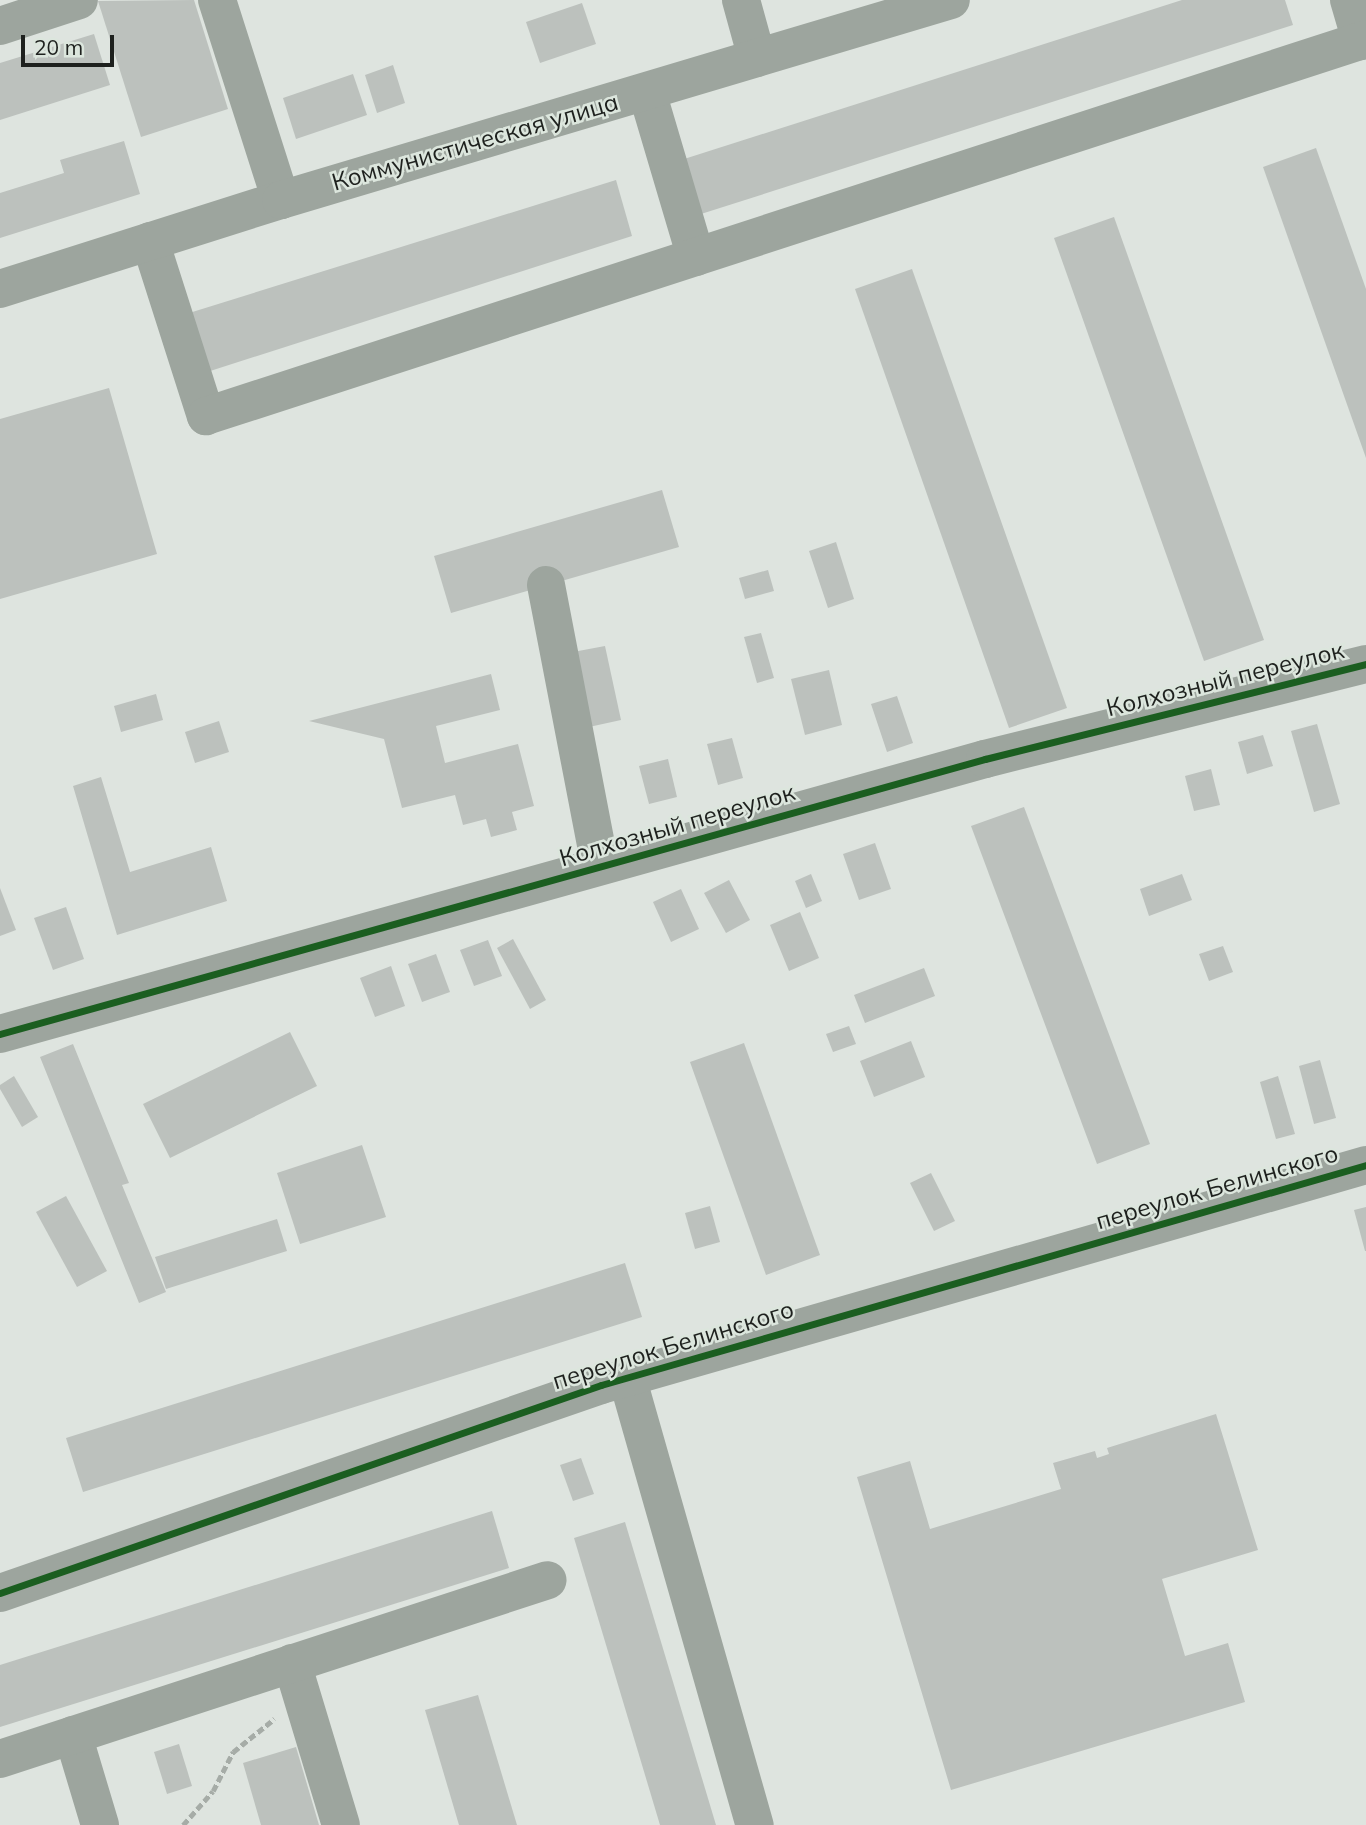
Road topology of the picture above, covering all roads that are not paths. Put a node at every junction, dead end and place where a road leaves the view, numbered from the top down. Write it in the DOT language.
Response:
graph roads {
  1 [pos="79,0"];
  2 [pos="217,0"];
  3 [pos="741,0"];
  4 [pos="951,0"];
  5 [pos="1349,0"];
  6 [pos="0,26"];
  7 [pos="1364,40"];
  8 [pos="757,58"];
  9 [pos="647,92"];
  10 [pos="281,200"];
  11 [pos="150,241"];
  12 [pos="696,257"];
  13 [pos="0,289"];
  14 [pos="545,585"];
  15 [pos="1366,664"];
  16 [pos="600,866"];
  17 [pos="0,1034"];
  18 [pos="1366,1165"];
  19 [pos="627,1377"];
  20 [pos="548,1580"];
  21 [pos="0,1593"];
  22 [pos="297,1679"];
  23 [pos="73,1735"];
  24 [pos="0,1759"];
  25 [pos="100,1825"];
  26 [pos="341,1825"];
  27 [pos="755,1825"];
  1 -- 6 [label="street"];
  2 -- 10 [label="street"];
  3 -- 8 [label="street"];
  4 -- 8 [label="street, Коммунистическая улица"];
  5 -- 7 [label="street"];
  7 -- 12 [label="street"];
  8 -- 9 [label="street, Коммунистическая улица"];
  9 -- 10 [label="street, Коммунистическая улица"];
  9 -- 12 [label="street"];
  10 -- 11 [label="street, Коммунистическая улица"];
  11 -- 12 [label="street"];
  11 -- 13 [label="street, Коммунистическая улица"];
  14 -- 16 [label="street"];
  15 -- 16 [label="street, Колхозный переулок"];
  16 -- 17 [label="street, Колхозный переулок"];
  18 -- 19 [label="street, переулок Белинского"];
  19 -- 21 [label="street, переулок Белинского"];
  19 -- 27 [label="street"];
  20 -- 22 [label="street"];
  22 -- 23 [label="street"];
  22 -- 26 [label="street"];
  23 -- 24 [label="street"];
  23 -- 25 [label="street"];
}
